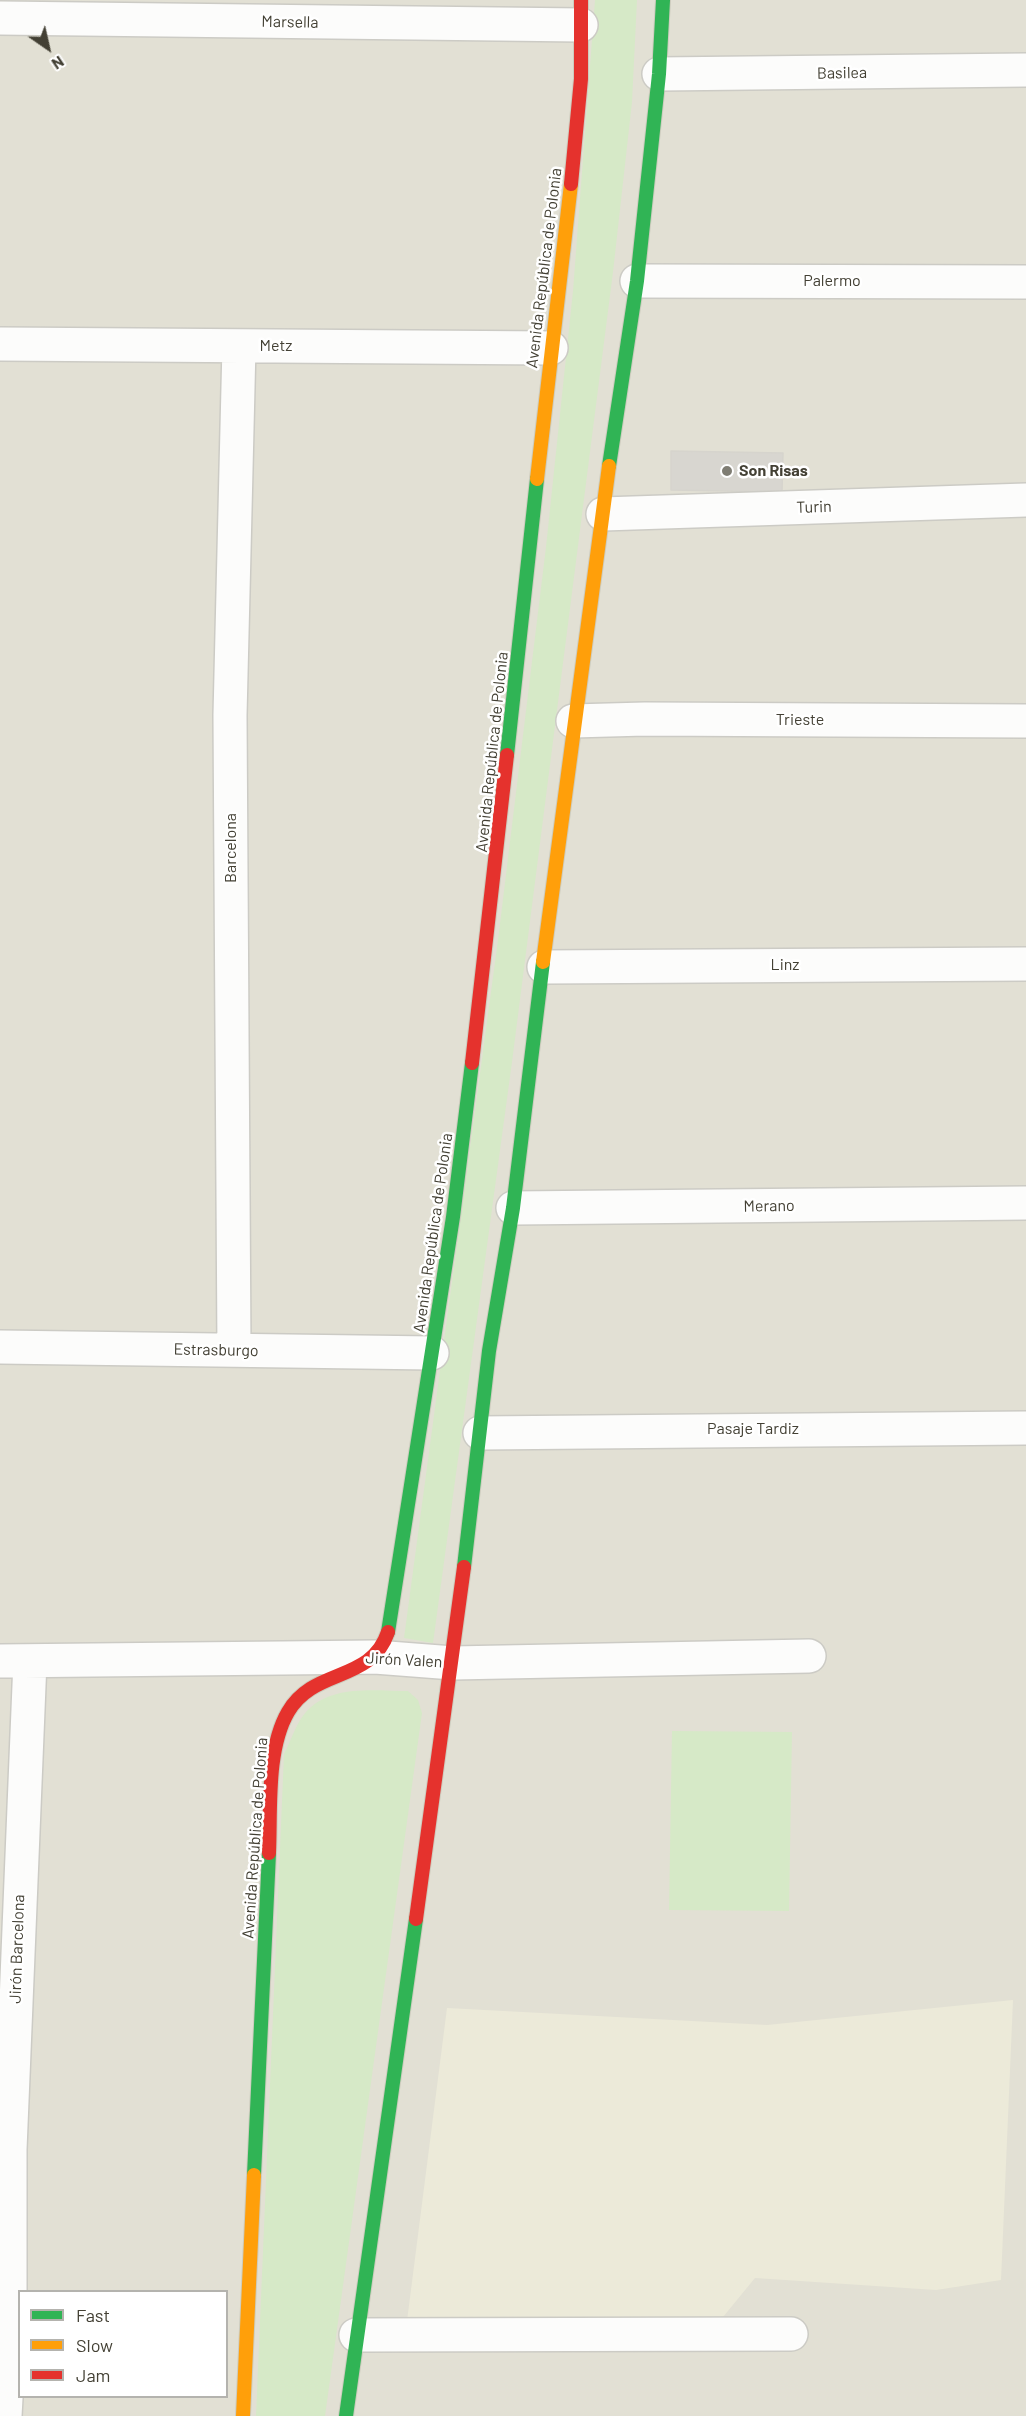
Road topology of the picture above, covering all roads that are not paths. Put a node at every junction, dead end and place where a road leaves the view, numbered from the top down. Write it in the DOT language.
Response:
graph roads {
  1 [pos="663,0"];
  2 [pos="581,12"];
  3 [pos="0,18"];
  4 [pos="1026,70"];
  5 [pos="658,74"];
  6 [pos="637,281"];
  7 [pos="1026,282"];
  8 [pos="0,344"];
  9 [pos="239,346"];
  10 [pos="551,348"];
  11 [pos="1026,500"];
  12 [pos="603,514"];
  13 [pos="573,721"];
  14 [pos="1026,721"];
  15 [pos="1026,964"];
  16 [pos="544,967"];
  17 [pos="1026,1203"];
  18 [pos="513,1208"];
  19 [pos="0,1347"];
  20 [pos="234,1350"];
  21 [pos="432,1353"];
  22 [pos="1026,1428"];
  23 [pos="480,1433"];
  24 [pos="809,1656"];
  25 [pos="375,1657"];
  26 [pos="15,1661"];
  27 [pos="453,1663"];
  28 [pos="5,2149"];
  29 [pos="15,2325"];
  30 [pos="237,2331"];
  31 [pos="791,2334"];
  32 [pos="356,2335"];
  33 [pos="4,2406"];
  34 [pos="243,2416"];
  35 [pos="346,2416"];
  1 -- 5 [label="main road"];
  2 -- 3 [label="street, Marsella"];
  2 -- 10 [label="main road, Avenida República de Polonia"];
  4 -- 5 [label="street, Basilea"];
  5 -- 6 [label="main road"];
  6 -- 7 [label="street, Palermo"];
  6 -- 12 [label="main road"];
  8 -- 9 [label="street, Metz"];
  9 -- 10 [label="street, Metz"];
  9 -- 20 [label="street, Barcelona"];
  10 -- 21 [label="main road, Avenida República de Polonia"];
  11 -- 12 [label="street, Turin"];
  12 -- 13 [label="main road"];
  13 -- 14 [label="street, Trieste"];
  13 -- 16 [label="main road"];
  15 -- 16 [label="street, Linz"];
  16 -- 18 [label="main road"];
  17 -- 18 [label="street, Merano"];
  18 -- 23 [label="main road"];
  19 -- 20 [label="street, Estrasburgo"];
  20 -- 21 [label="street, Estrasburgo"];
  21 -- 25 [label="main road, Avenida República de Polonia"];
  22 -- 23 [label="street, Pasaje Tardiz"];
  23 -- 27 [label="main road"];
  24 -- 27 [label="street, Jirón Valen"];
  25 -- 26 [label="street, Jirón Valen"];
  25 -- 27 [label="street, Jirón Valen"];
  25 -- 30 [label="main road, Avenida República de Polonia"];
  26 -- 28 [label="street, Jirón Barcelona"];
  27 -- 32 [label="main road"];
  28 -- 29 [label="street, Jirón Barcelona"];
  29 -- 33 [label="street, Jirón Barcelona"];
  30 -- 34 [label="main road, Avenida República de Polonia"];
  31 -- 32 [label="street"];
  32 -- 35 [label="main road"];
}
